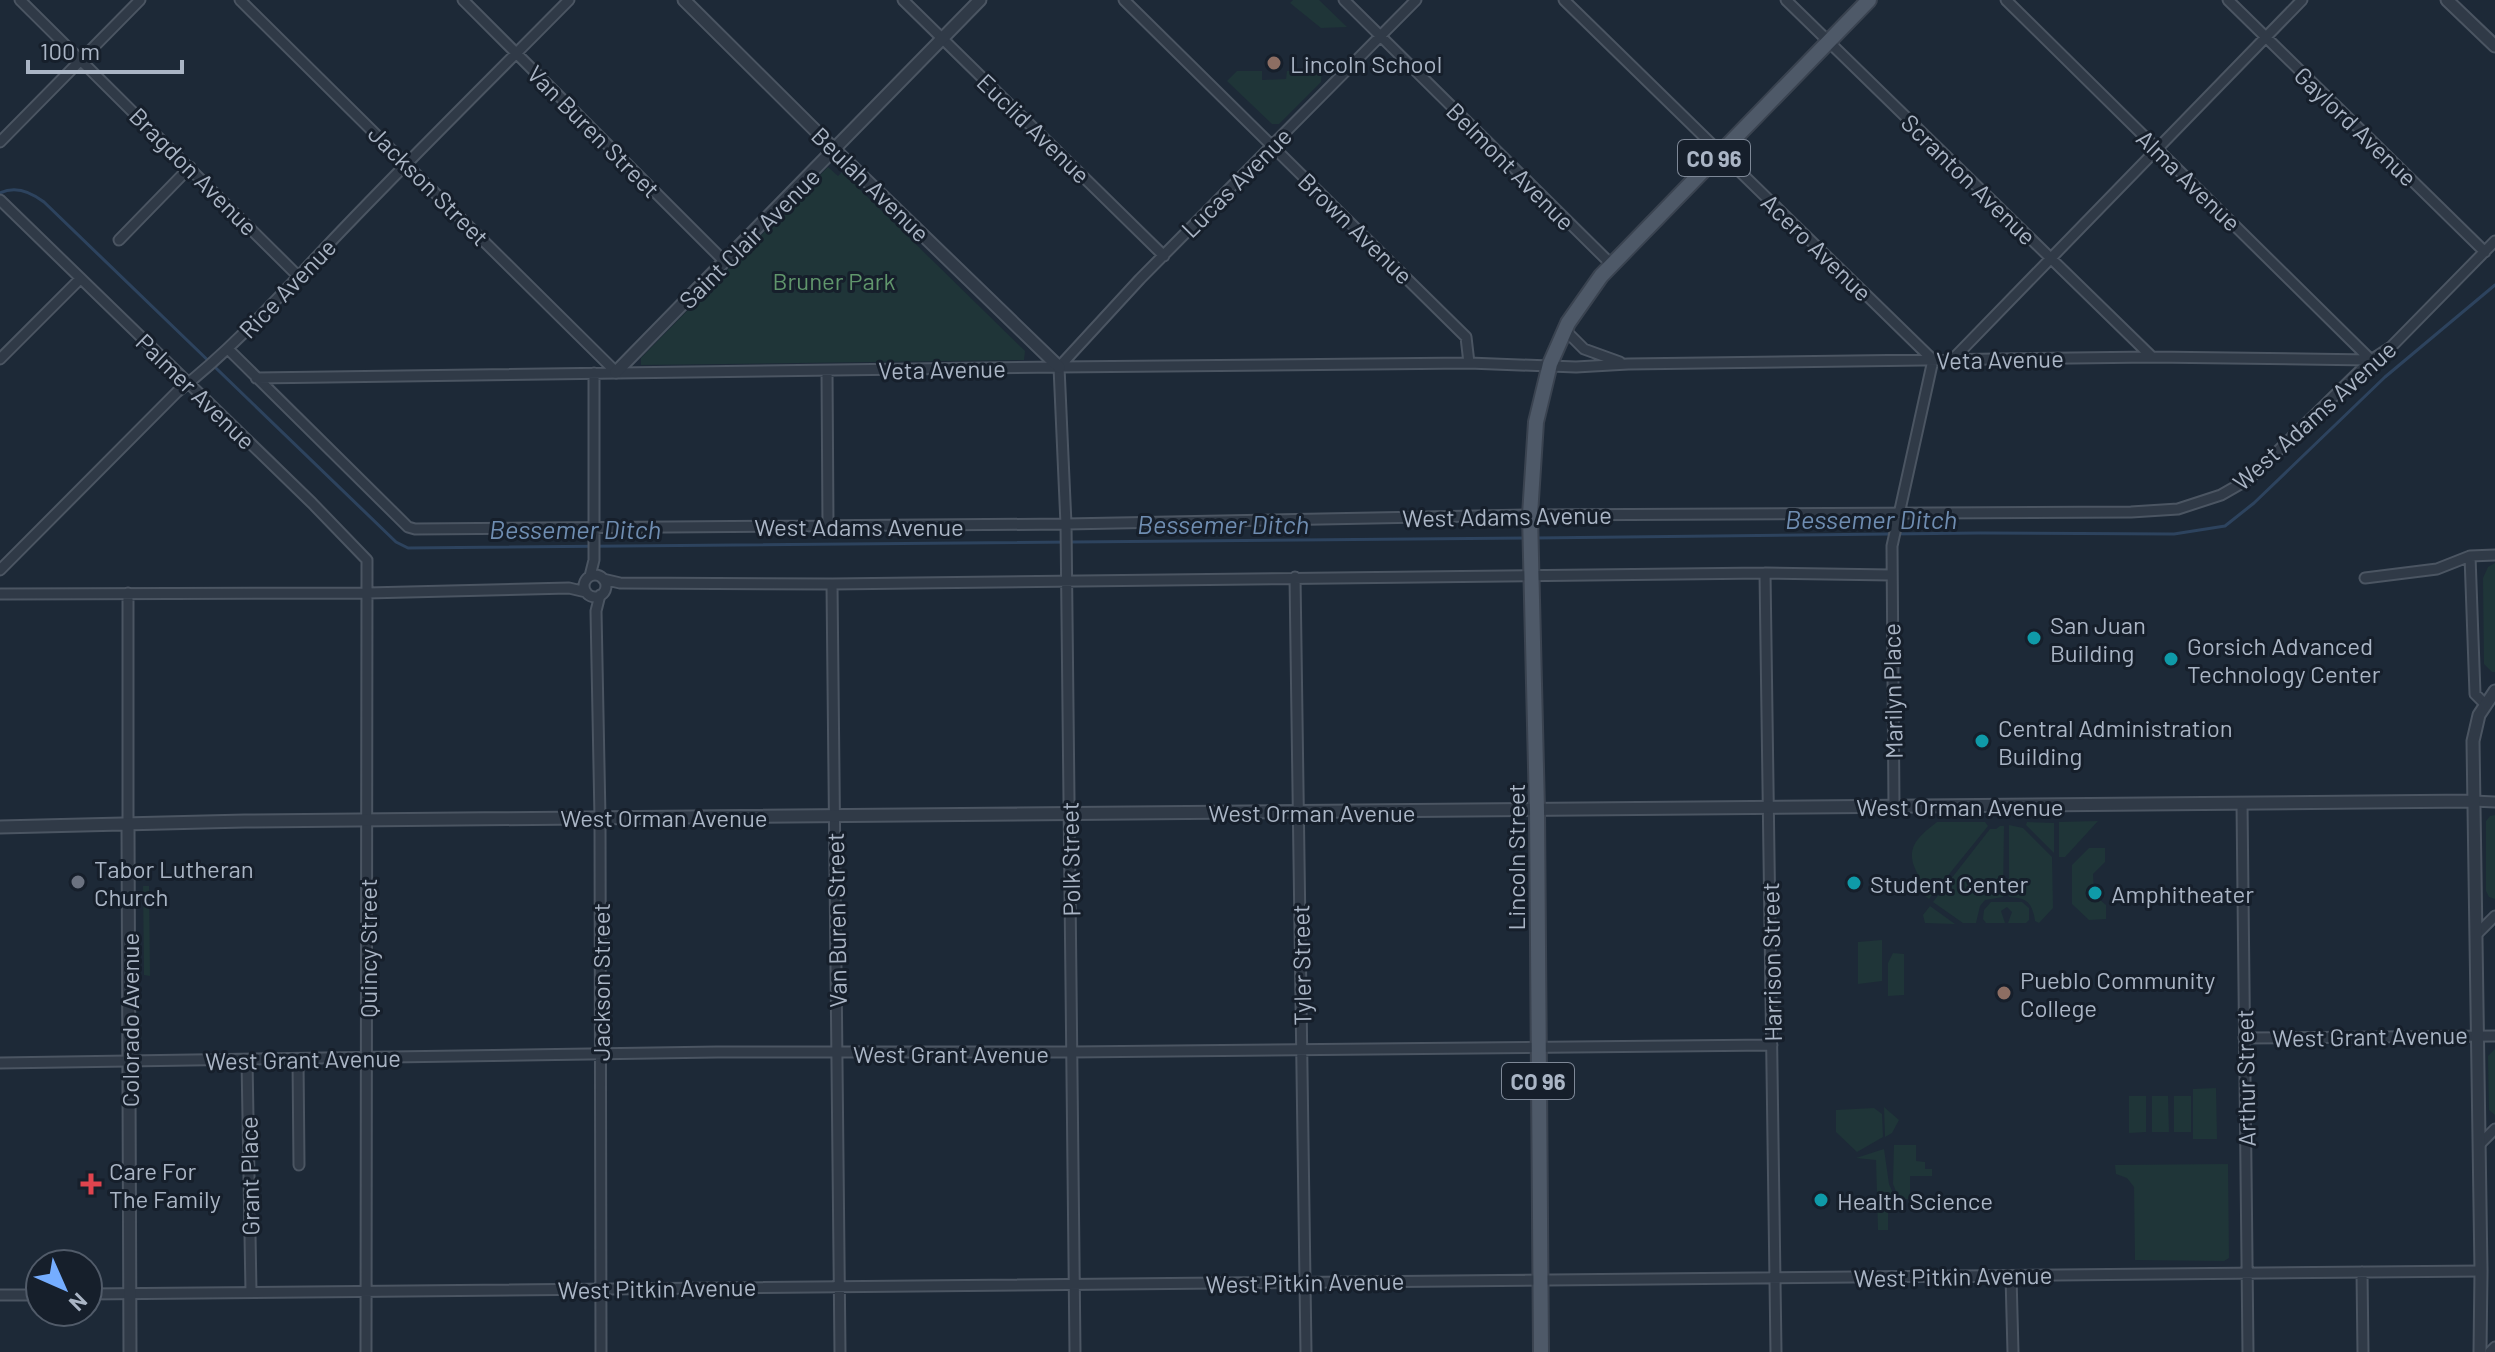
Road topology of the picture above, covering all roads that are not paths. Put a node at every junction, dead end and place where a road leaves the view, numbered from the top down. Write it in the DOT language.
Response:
graph roads {
  1 [pos="20,0"];
  2 [pos="140,0"];
  3 [pos="240,0"];
  4 [pos="463,0"];
  5 [pos="569,0"];
  6 [pos="684,0"];
  7 [pos="903,0"];
  8 [pos="980,0"];
  9 [pos="1124,0"];
  10 [pos="1344,0"];
  11 [pos="1416,0"];
  12 [pos="1564,0"];
  13 [pos="1786,0"];
  14 [pos="1869,0"];
  15 [pos="2006,0"];
  16 [pos="2228,0"];
  17 [pos="2302,0"];
  18 [pos="2447,0"];
  19 [pos="1380,37"];
  20 [pos="2265,38"];
  21 [pos="943,39"];
  22 [pos="1829,41"];
  23 [pos="2495,46"];
  24 [pos="516,53"];
  25 [pos="82,59"];
  26 [pos="0,142"];
  27 [pos="1272,146"];
  28 [pos="2157,149"];
  29 [pos="835,150"];
  30 [pos="1720,152"];
  31 [pos="407,163"];
  32 [pos="190,167"];
  33 [pos="0,200"];
  34 [pos="119,240"];
  35 [pos="2495,241"];
  36 [pos="2485,252"];
  37 [pos="1164,256"];
  38 [pos="2051,258"];
  39 [pos="725,262"];
  40 [pos="1611,264"];
  41 [pos="298,276"];
  42 [pos="80,279"];
  43 [pos="1565,330"];
  44 [pos="228,349"];
  45 [pos="2152,357"];
  46 [pos="0,359"];
  47 [pos="1933,360"];
  48 [pos="1952,360"];
  49 [pos="2371,360"];
  50 [pos="1469,363"];
  51 [pos="1550,364"];
  52 [pos="1628,364"];
  53 [pos="1059,367"];
  54 [pos="827,371"];
  55 [pos="616,372"];
  56 [pos="594,373"];
  57 [pos="256,378"];
  58 [pos="188,384"];
  59 [pos="1900,512"];
  60 [pos="1530,522"];
  61 [pos="1066,524"];
  62 [pos="828,525"];
  63 [pos="594,534"];
  64 [pos="2495,555"];
  65 [pos="2470,556"];
  66 [pos="0,570"];
  67 [pos="1532,570"];
  68 [pos="1765,573"];
  69 [pos="1891,575"];
  70 [pos="1295,577"];
  71 [pos="2365,578"];
  72 [pos="1067,581"];
  73 [pos="832,584"];
  74 [pos="595,586"];
  75 [pos="128,593"];
  76 [pos="367,593"];
  77 [pos="0,594"];
  78 [pos="2495,691"];
  79 [pos="2485,704"];
  80 [pos="2473,801"];
  81 [pos="2495,802"];
  82 [pos="2242,803"];
  83 [pos="1894,806"];
  84 [pos="1769,808"];
  85 [pos="1537,810"];
  86 [pos="1299,811"];
  87 [pos="1069,814"];
  88 [pos="835,816"];
  89 [pos="600,818"];
  90 [pos="367,820"];
  91 [pos="128,826"];
  92 [pos="0,827"];
  93 [pos="2495,916"];
  94 [pos="2477,934"];
  95 [pos="2478,1035"];
  96 [pos="2495,1036"];
  97 [pos="2244,1038"];
  98 [pos="1772,1045"];
  99 [pos="1302,1048"];
  100 [pos="1538,1048"];
  101 [pos="1072,1052"];
  102 [pos="837,1053"];
  103 [pos="600,1054"];
  104 [pos="367,1058"];
  105 [pos="247,1060"];
  106 [pos="298,1060"];
  107 [pos="129,1062"];
  108 [pos="0,1063"];
  109 [pos="2495,1129"];
  110 [pos="2479,1145"];
  111 [pos="299,1165"];
  112 [pos="2481,1271"];
  113 [pos="2362,1272"];
  114 [pos="2248,1273"];
  115 [pos="2011,1276"];
  116 [pos="1775,1278"];
  117 [pos="1540,1280"];
  118 [pos="1305,1282"];
  119 [pos="1074,1285"];
  120 [pos="839,1287"];
  121 [pos="601,1289"];
  122 [pos="366,1291"];
  123 [pos="251,1292"];
  124 [pos="129,1293"];
  125 [pos="104,1294"];
  126 [pos="0,1295"];
  127 [pos="24,1295"];
  128 [pos="2495,1347"];
  129 [pos="130,1352"];
  130 [pos="366,1352"];
  131 [pos="601,1352"];
  132 [pos="840,1352"];
  133 [pos="1075,1352"];
  134 [pos="1306,1352"];
  135 [pos="1541,1352"];
  136 [pos="1776,1352"];
  137 [pos="2013,1352"];
  138 [pos="2248,1352"];
  139 [pos="2363,1352"];
  140 [pos="2480,1352"];
  141 [pos="2490,1352"];
  1 -- 25 [label="street, Bragdon Avenue"];
  2 -- 25 [label="street"];
  3 -- 31 [label="street, Jackson Street"];
  4 -- 24 [label="street, Van Buren Street"];
  5 -- 24 [label="street, Rice Avenue"];
  6 -- 29 [label="street, Beulah Avenue"];
  7 -- 21 [label="street, Euclid Avenue"];
  8 -- 21 [label="street, Saint Clair Avenue"];
  9 -- 27 [label="street, Brown Avenue"];
  10 -- 19 [label="street, Belmont Avenue"];
  11 -- 19 [label="street, Lucas Avenue"];
  12 -- 30 [label="street, Acero Avenue"];
  13 -- 22 [label="street, Scranton Avenue"];
  14 -- 22 [label="main road, CO 96"];
  15 -- 28 [label="street, Alma Avenue"];
  16 -- 20 [label="street, Gaylord Avenue"];
  17 -- 20 [label="street"];
  18 -- 23 [label="street"];
  19 -- 27 [label="street, Lucas Avenue"];
  19 -- 40 [label="street, Belmont Avenue"];
  20 -- 28 [label="street"];
  20 -- 36 [label="street, Gaylord Avenue"];
  21 -- 29 [label="street, Saint Clair Avenue"];
  21 -- 37 [label="street, Euclid Avenue"];
  22 -- 30 [label="main road, CO 96"];
  22 -- 38 [label="street, Scranton Avenue"];
  24 -- 31 [label="street, Rice Avenue"];
  24 -- 39 [label="street, Van Buren Street"];
  25 -- 26 [label="street"];
  25 -- 32 [label="street, Bragdon Avenue"];
  27 -- 37 [label="street, Lucas Avenue"];
  27 -- 50 [label="street, Brown Avenue"];
  28 -- 38 [label="street"];
  28 -- 49 [label="street, Alma Avenue"];
  29 -- 39 [label="street, Saint Clair Avenue"];
  29 -- 53 [label="street, Beulah Avenue"];
  30 -- 40 [label="main road, CO 96"];
  30 -- 47 [label="street, Acero Avenue"];
  31 -- 41 [label="street, Rice Avenue"];
  31 -- 55 [label="street, Jackson Street"];
  32 -- 34 [label="street"];
  32 -- 41 [label="street, Bragdon Avenue"];
  33 -- 42 [label="street, Palmer Avenue"];
  35 -- 36 [label="street, West Adams Avenue"];
  36 -- 49 [label="street, West Adams Avenue"];
  37 -- 53 [label="street, Lucas Avenue"];
  38 -- 45 [label="street, Scranton Avenue"];
  38 -- 48 [label="street"];
  39 -- 55 [label="street, Saint Clair Avenue"];
  40 -- 43 [label="main road, CO 96"];
  41 -- 44 [label="street, Rice Avenue"];
  42 -- 46 [label="street"];
  42 -- 58 [label="street, Palmer Avenue"];
  43 -- 51 [label="main road, CO 96"];
  43 -- 52 [label="street, Veta Avenue"];
  44 -- 57 [label="street"];
  44 -- 58 [label="street, Rice Avenue"];
  45 -- 48 [label="street, Veta Avenue"];
  45 -- 49 [label="street, Veta Avenue"];
  47 -- 48 [label="street, Veta Avenue"];
  47 -- 52 [label="street, Veta Avenue"];
  47 -- 59 [label="street"];
  49 -- 59 [label="street, West Adams Avenue"];
  50 -- 51 [label="street, Veta Avenue"];
  50 -- 53 [label="street, Veta Avenue"];
  51 -- 52 [label="street, Veta Avenue"];
  51 -- 60 [label="main road, Lincoln Street / CO 96"];
  53 -- 54 [label="street, Veta Avenue"];
  53 -- 61 [label="street, Polk Street"];
  54 -- 55 [label="street, Veta Avenue"];
  54 -- 62 [label="street"];
  55 -- 56 [label="street, Veta Avenue"];
  56 -- 57 [label="street, Veta Avenue"];
  56 -- 63 [label="street, Jackson Street"];
  57 -- 63 [label="street, West Adams Avenue"];
  58 -- 66 [label="street, Rice Avenue"];
  58 -- 76 [label="street, Palmer Avenue"];
  59 -- 60 [label="street, West Adams Avenue"];
  59 -- 69 [label="street, Marilyn Place"];
  60 -- 61 [label="street, West Adams Avenue"];
  60 -- 67 [label="main road, Lincoln Street / CO 96"];
  61 -- 62 [label="street, West Adams Avenue"];
  61 -- 72 [label="street, Polk Street"];
  62 -- 63 [label="street, West Adams Avenue"];
  63 -- 74 [label="street, Jackson Street"];
  64 -- 65 [label="street"];
  65 -- 71 [label="street"];
  65 -- 79 [label="street"];
  67 -- 68 [label="street"];
  67 -- 70 [label="street"];
  67 -- 85 [label="main road, Lincoln Street / CO 96"];
  68 -- 69 [label="street"];
  68 -- 84 [label="street, Harrison Street"];
  69 -- 83 [label="street, Marilyn Place"];
  70 -- 72 [label="street"];
  70 -- 86 [label="street, Tyler Street"];
  72 -- 73 [label="street"];
  72 -- 87 [label="street, Polk Street"];
  73 -- 74 [label="street"];
  73 -- 88 [label="street, Van Buren Street"];
  74 -- 76 [label="street"];
  74 -- 89 [label="street, Jackson Street"];
  75 -- 76 [label="street"];
  75 -- 77 [label="street"];
  75 -- 91 [label="street, Colorado Avenue"];
  76 -- 90 [label="street, Quincy Street"];
  78 -- 79 [label="street"];
  79 -- 80 [label="street"];
  80 -- 81 [label="street, West Orman Avenue"];
  80 -- 82 [label="street, West Orman Avenue"];
  80 -- 94 [label="street"];
  82 -- 83 [label="street, West Orman Avenue"];
  82 -- 97 [label="street, Arthur Street"];
  83 -- 84 [label="street, West Orman Avenue"];
  84 -- 85 [label="street, West Orman Avenue"];
  84 -- 98 [label="street, Harrison Street"];
  85 -- 86 [label="street, West Orman Avenue"];
  85 -- 100 [label="main road, Lincoln Street / CO 96"];
  86 -- 87 [label="street, West Orman Avenue"];
  86 -- 99 [label="street, Tyler Street"];
  87 -- 88 [label="street, West Orman Avenue"];
  87 -- 101 [label="street, Polk Street"];
  88 -- 89 [label="street, West Orman Avenue"];
  88 -- 102 [label="street, Van Buren Street"];
  89 -- 90 [label="street, West Orman Avenue"];
  89 -- 103 [label="street, Jackson Street"];
  90 -- 91 [label="street, West Orman Avenue"];
  90 -- 104 [label="street, Quincy Street"];
  91 -- 92 [label="street, West Orman Avenue"];
  91 -- 107 [label="street, Colorado Avenue"];
  93 -- 94 [label="street"];
  94 -- 95 [label="street"];
  95 -- 96 [label="street, West Grant Avenue"];
  95 -- 97 [label="street, West Grant Avenue"];
  95 -- 110 [label="street"];
  97 -- 114 [label="street, Arthur Street"];
  98 -- 100 [label="street, West Grant Avenue"];
  98 -- 116 [label="street, Harrison Street"];
  99 -- 100 [label="street, West Grant Avenue"];
  99 -- 101 [label="street, West Grant Avenue"];
  99 -- 118 [label="street, Tyler Street"];
  100 -- 117 [label="main road, Lincoln Street / CO 96"];
  101 -- 102 [label="street, West Grant Avenue"];
  101 -- 119 [label="street, Polk Street"];
  102 -- 103 [label="street, West Grant Avenue"];
  102 -- 120 [label="street, Van Buren Street"];
  103 -- 104 [label="street, West Grant Avenue"];
  103 -- 121 [label="street, Jackson Street"];
  104 -- 106 [label="street, West Grant Avenue"];
  104 -- 122 [label="street, Quincy Street"];
  105 -- 106 [label="street, West Grant Avenue"];
  105 -- 107 [label="street, West Grant Avenue"];
  105 -- 123 [label="street, Grant Place"];
  106 -- 111 [label="street"];
  107 -- 108 [label="street, West Grant Avenue"];
  107 -- 124 [label="street, Colorado Avenue"];
  109 -- 110 [label="street"];
  110 -- 112 [label="street"];
  112 -- 113 [label="street, West Pitkin Avenue"];
  112 -- 140 [label="street"];
  113 -- 114 [label="street, West Pitkin Avenue"];
  113 -- 139 [label="street"];
  114 -- 115 [label="street, West Pitkin Avenue"];
  114 -- 138 [label="street, Arthur Street"];
  115 -- 116 [label="street, West Pitkin Avenue"];
  115 -- 137 [label="street"];
  116 -- 117 [label="street, West Pitkin Avenue"];
  116 -- 136 [label="street, Harrison Street"];
  117 -- 118 [label="street, West Pitkin Avenue"];
  117 -- 135 [label="main road, Lincoln Street / CO 96"];
  118 -- 119 [label="street, West Pitkin Avenue"];
  118 -- 134 [label="street, Tyler Street"];
  119 -- 120 [label="street, West Pitkin Avenue"];
  119 -- 133 [label="street, Polk Street"];
  120 -- 121 [label="street, West Pitkin Avenue"];
  120 -- 132 [label="street, Van Buren Street"];
  121 -- 122 [label="street, West Pitkin Avenue"];
  121 -- 131 [label="street, Jackson Street"];
  122 -- 123 [label="street, West Pitkin Avenue"];
  122 -- 130 [label="street, Quincy Street"];
  123 -- 124 [label="street, West Pitkin Avenue"];
  124 -- 125 [label="street, West Pitkin Avenue"];
  124 -- 129 [label="street, Colorado Avenue"];
  126 -- 127 [label="street"];
  128 -- 141 [label="street"];
}
